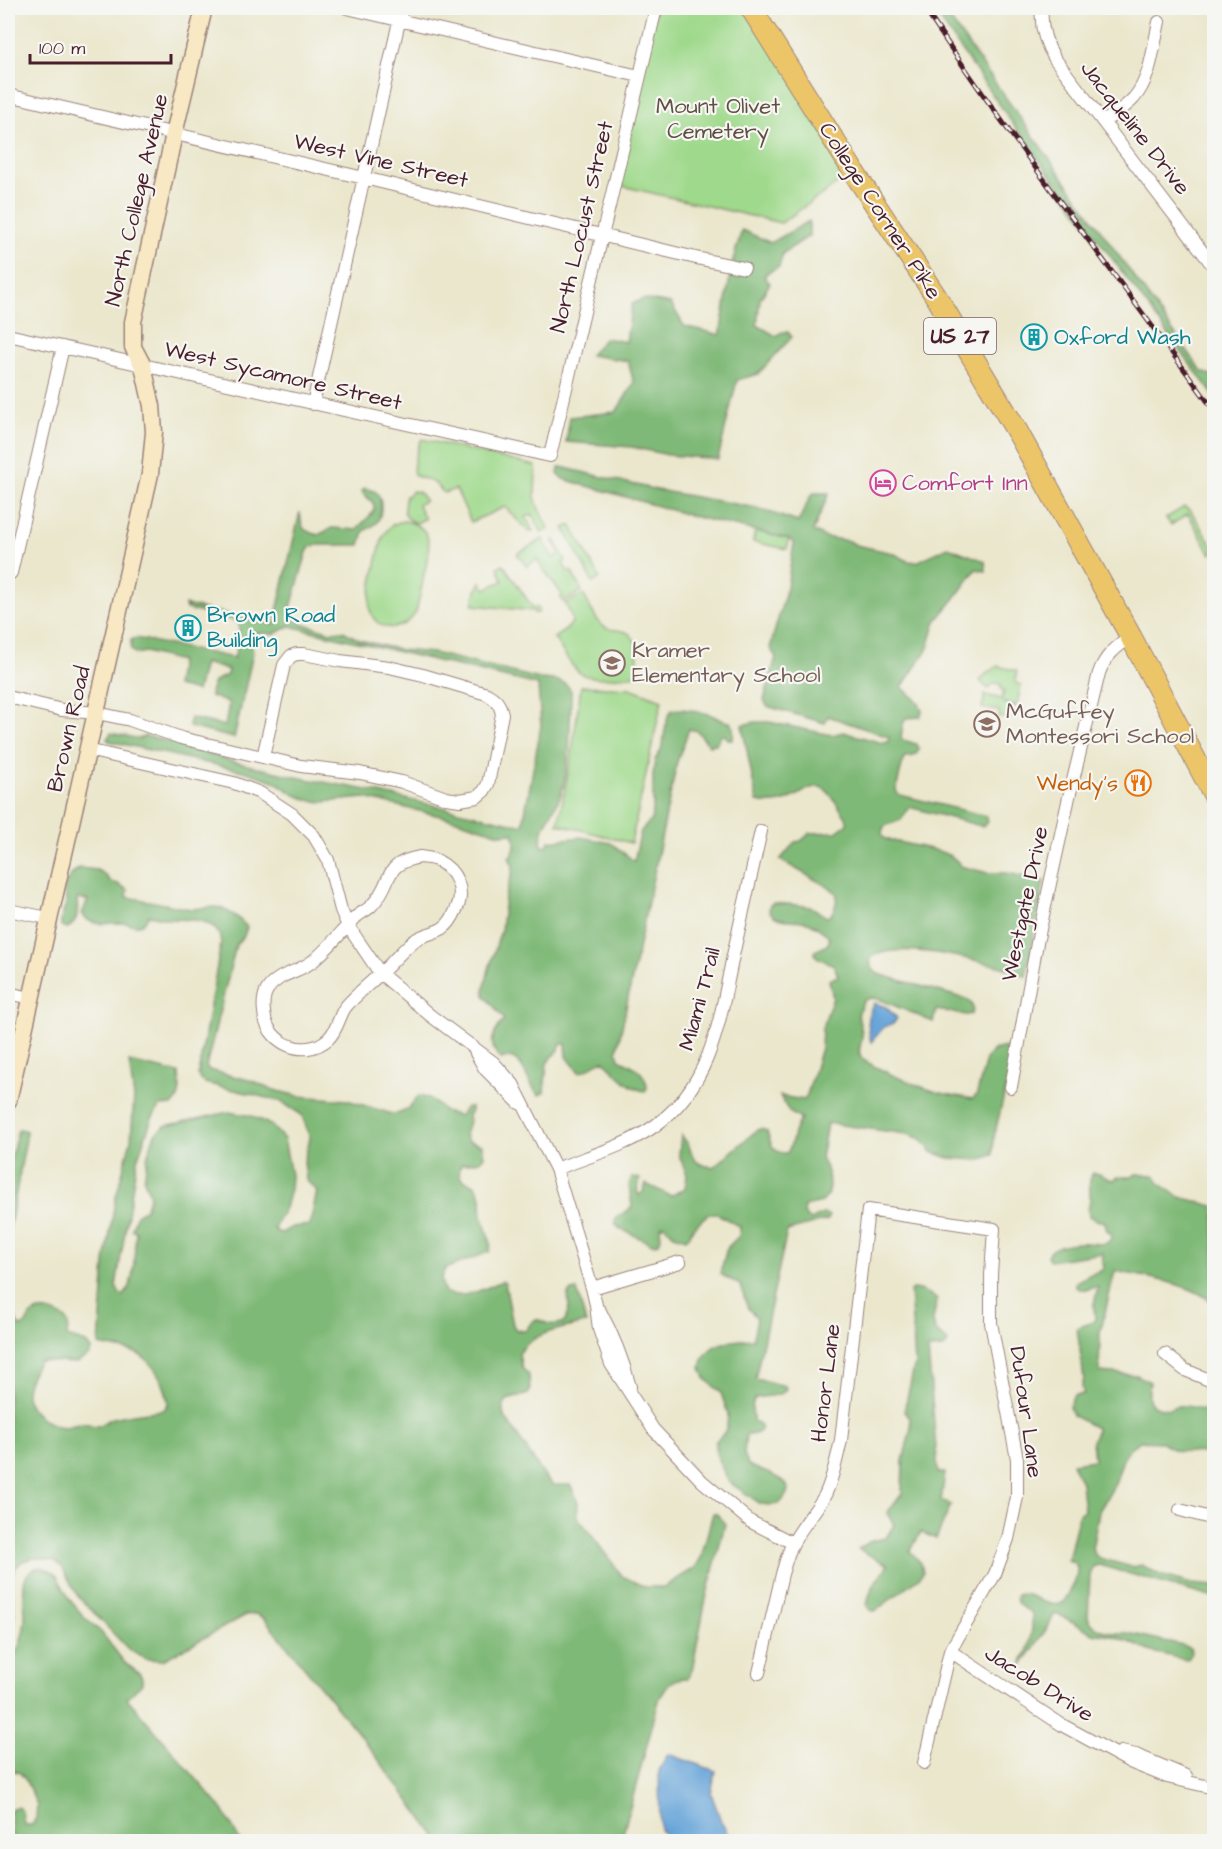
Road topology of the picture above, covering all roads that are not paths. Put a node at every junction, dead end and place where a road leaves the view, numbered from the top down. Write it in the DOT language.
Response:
graph roads {
  1 [pos="204,8"];
  2 [pos="347,8"];
  3 [pos="656,8"];
  4 [pos="751,8"];
  5 [pos="1042,8"];
  6 [pos="401,14"];
  7 [pos="1159,22"];
  8 [pos="639,76"];
  9 [pos="8,95"];
  10 [pos="1104,122"];
  11 [pos="174,134"];
  12 [pos="364,178"];
  13 [pos="601,234"];
  14 [pos="1215,267"];
  15 [pos="744,268"];
  16 [pos="8,335"];
  17 [pos="63,347"];
  18 [pos="144,366"];
  19 [pos="313,404"];
  20 [pos="550,456"];
  21 [pos="11,573"];
  22 [pos="1131,637"];
  23 [pos="8,697"];
  24 [pos="97,712"];
  25 [pos="87,750"];
  26 [pos="263,757"];
  27 [pos="1215,795"];
  28 [pos="761,831"];
  29 [pos="8,910"];
  30 [pos="48,918"];
  31 [pos="348,926"];
  32 [pos="380,973"];
  33 [pos="8,993"];
  34 [pos="31,998"];
  35 [pos="1011,1087"];
  36 [pos="8,1101"];
  37 [pos="556,1169"];
  38 [pos="994,1228"];
  39 [pos="680,1262"];
  40 [pos="592,1288"];
  41 [pos="1165,1354"];
  42 [pos="1215,1382"];
  43 [pos="1180,1510"];
  44 [pos="1215,1519"];
  45 [pos="793,1543"];
  46 [pos="950,1652"];
  47 [pos="759,1673"];
  48 [pos="924,1763"];
  49 [pos="1215,1788"];
  1 -- 11 [label="street, North College Avenue"];
  2 -- 6 [label="street"];
  3 -- 8 [label="street, North Locust Street"];
  4 -- 22 [label="highway, College Corner Pike / US 27"];
  5 -- 10 [label="street, Jacqueline Drive"];
  6 -- 8 [label="street"];
  6 -- 12 [label="street"];
  7 -- 10 [label="street"];
  8 -- 13 [label="street, North Locust Street"];
  9 -- 11 [label="street, West Vine Street"];
  10 -- 14 [label="street, Jacqueline Drive"];
  11 -- 12 [label="street, West Vine Street"];
  11 -- 18 [label="street, North College Avenue"];
  12 -- 13 [label="street, West Vine Street"];
  12 -- 19 [label="street"];
  13 -- 15 [label="street, West Vine Street"];
  13 -- 20 [label="street, North Locust Street"];
  16 -- 17 [label="street, West Sycamore Street"];
  17 -- 18 [label="street, West Sycamore Street"];
  17 -- 21 [label="street"];
  18 -- 19 [label="street, West Sycamore Street"];
  18 -- 24 [label="street, Brown Road"];
  19 -- 20 [label="street, West Sycamore Street"];
  22 -- 27 [label="highway, College Corner Pike / US 27"];
  22 -- 35 [label="street, Westgate Drive"];
  23 -- 24 [label="street"];
  24 -- 25 [label="street, Brown Road"];
  24 -- 26 [label="street"];
  25 -- 30 [label="street, Brown Road"];
  25 -- 31 [label="street"];
  26 -- 26 [label="street"];
  28 -- 37 [label="street, Miami Trail"];
  29 -- 30 [label="street"];
  30 -- 34 [label="street, Brown Road"];
  31 -- 32 [label="street"];
  31 -- 32 [label="street"];
  31 -- 32 [label="street"];
  32 -- 37 [label="street"];
  33 -- 34 [label="street"];
  34 -- 36 [label="street, Brown Road"];
  37 -- 40 [label="street"];
  38 -- 45 [label="street, Honor Lane"];
  38 -- 46 [label="street, Dufour Lane"];
  39 -- 40 [label="street"];
  40 -- 45 [label="street"];
  41 -- 42 [label="street"];
  43 -- 44 [label="street"];
  45 -- 47 [label="street, Honor Lane"];
  46 -- 48 [label="street, Dufour Lane"];
  46 -- 49 [label="street, Jacob Drive"];
}
